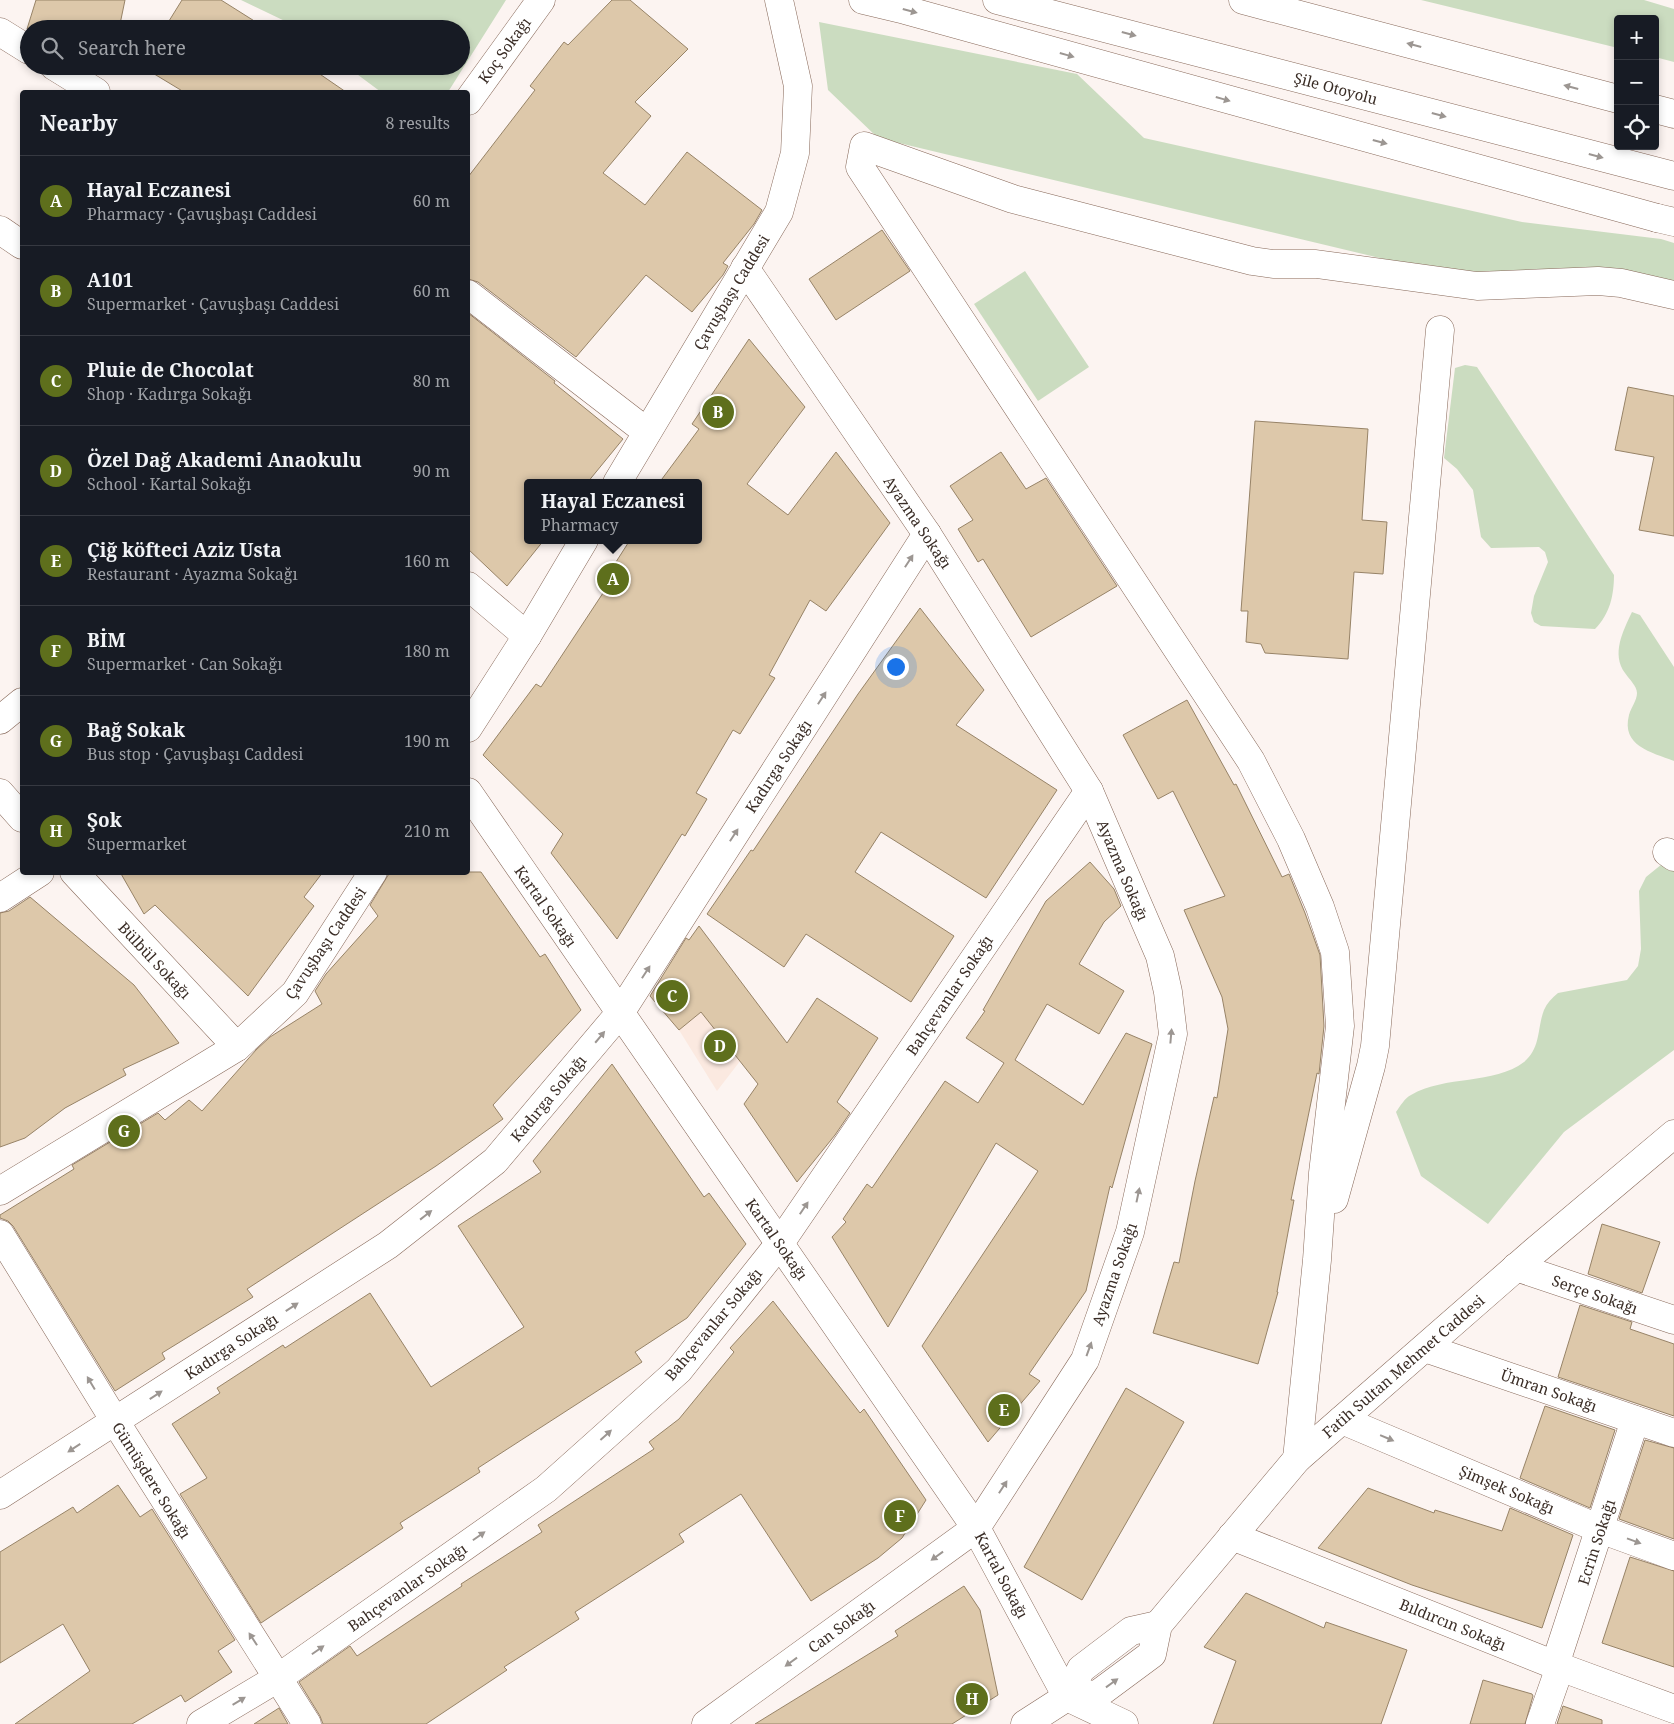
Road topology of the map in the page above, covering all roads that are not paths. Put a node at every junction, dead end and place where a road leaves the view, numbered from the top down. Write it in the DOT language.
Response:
graph roads {
  1 [pos="541,0"];
  2 [pos="779,0"];
  3 [pos="863,0"];
  4 [pos="997,0"];
  5 [pos="1243,0"];
  6 [pos="0,32"];
  7 [pos="20,44"];
  8 [pos="69,75"];
  9 [pos="93,90"];
  10 [pos="470,97"];
  11 [pos="1614,98"];
  12 [pos="1659,110"];
  13 [pos="1674,114"];
  14 [pos="1674,176"];
  15 [pos="1668,221"];
  16 [pos="0,230"];
  17 [pos="20,244"];
  18 [pos="745,268"];
  19 [pos="1674,295"];
  20 [pos="470,296"];
  21 [pos="1440,330"];
  22 [pos="647,432"];
  23 [pos="619,479"];
  24 [pos="927,534"];
  25 [pos="582,544"];
  26 [pos="470,588"];
  27 [pos="527,636"];
  28 [pos="20,704"];
  29 [pos="0,720"];
  30 [pos="470,725"];
  31 [pos="1089,791"];
  32 [pos="0,794"];
  33 [pos="470,795"];
  34 [pos="20,816"];
  35 [pos="35,875"];
  36 [pos="77,875"];
  37 [pos="371,875"];
  38 [pos="0,898"];
  39 [pos="620,1013"];
  40 [pos="237,1047"];
  41 [pos="1674,1134"];
  42 [pos="0,1192"];
  43 [pos="0,1234"];
  44 [pos="780,1243"];
  45 [pos="1317,1260"];
  46 [pos="1516,1267"];
  47 [pos="1674,1320"];
  48 [pos="1425,1348"];
  49 [pos="1342,1420"];
  50 [pos="1635,1420"];
  51 [pos="115,1421"];
  52 [pos="1674,1433"];
  53 [pos="1297,1459"];
  54 [pos="0,1495"];
  55 [pos="976,1528"];
  56 [pos="1600,1529"];
  57 [pos="1232,1536"];
  58 [pos="1674,1556"];
  59 [pos="1557,1666"];
  60 [pos="278,1678"];
  61 [pos="1067,1697"];
  62 [pos="1674,1709"];
  63 [pos="201,1724"];
  64 [pos="307,1724"];
  65 [pos="706,1724"];
  66 [pos="1025,1724"];
  67 [pos="1124,1724"];
  68 [pos="1540,1724"];
  1 -- 10 [label="main road, Koç Sokağı"];
  2 -- 18 [label="main road, Çavuşbaşı Caddesi"];
  3 -- 15 [label="main road, one-way"];
  4 -- 14 [label="main road, Şile Otoyolu, one-way"];
  11 -- 5 [label="main road, one-way"];
  6 -- 7 [label="main road"];
  8 -- 9 [label="main road"];
  12 -- 13 [label="main road"];
  16 -- 17 [label="main road"];
  18 -- 22 [label="main road, Çavuşbaşı Caddesi"];
  18 -- 24 [label="main road, Ayazma Sokağı"];
  19 -- 45 [label="main road"];
  20 -- 22 [label="main road"];
  21 -- 45 [label="main road"];
  22 -- 23 [label="main road, Çavuşbaşı Caddesi"];
  24 -- 31 [label="main road, Ayazma Sokağı"];
  39 -- 24 [label="main road, Kadırga Sokağı, one-way"];
  25 -- 27 [label="main road"];
  26 -- 27 [label="main road"];
  27 -- 30 [label="main road"];
  28 -- 29 [label="main road"];
  44 -- 31 [label="main road, Bahçevanlar Sokağı, one-way"];
  55 -- 31 [label="main road, Ayazma Sokağı, one-way"];
  32 -- 34 [label="main road"];
  33 -- 39 [label="main road, Kartal Sokağı"];
  35 -- 38 [label="main road"];
  36 -- 40 [label="main road, Bülbül Sokağı"];
  37 -- 40 [label="main road, Çavuşbaşı Caddesi"];
  39 -- 44 [label="main road, Kartal Sokağı"];
  51 -- 39 [label="main road, Kadırga Sokağı, one-way"];
  40 -- 42 [label="main road, Çavuşbaşı Caddesi"];
  41 -- 46 [label="main road, Fatih Sultan Mehmet Caddesi"];
  51 -- 43 [label="main road, Gümüşdere Sokağı, one-way"];
  44 -- 55 [label="main road, Kartal Sokağı"];
  60 -- 44 [label="main road, Bahçevanlar Sokağı, one-way"];
  45 -- 53 [label="main road"];
  46 -- 47 [label="main road, Serçe Sokağı"];
  46 -- 48 [label="main road, Fatih Sultan Mehmet Caddesi"];
  48 -- 49 [label="main road, Fatih Sultan Mehmet Caddesi"];
  48 -- 50 [label="main road, Ümran Sokağı"];
  49 -- 53 [label="main road, Fatih Sultan Mehmet Caddesi"];
  49 -- 56 [label="main road, Şimşek Sokağı, one-way"];
  50 -- 52 [label="main road, Ümran Sokağı"];
  50 -- 56 [label="main road, Ecrin Sokağı"];
  51 -- 54 [label="main road, Kadırga Sokağı, one-way"];
  60 -- 51 [label="main road, Gümüşdere Sokağı, one-way"];
  53 -- 57 [label="main road, Fatih Sultan Mehmet Caddesi"];
  55 -- 61 [label="main road, Kartal Sokağı"];
  55 -- 65 [label="main road, Can Sokağı, one-way"];
  56 -- 58 [label="main road, Şimşek Sokağı, one-way"];
  56 -- 59 [label="main road, Ecrin Sokağı"];
  57 -- 59 [label="main road, Bıldırcın Sokağı"];
  57 -- 61 [label="main road, Fatih Sultan Mehmet Caddesi"];
  59 -- 62 [label="main road, Bıldırcın Sokağı"];
  59 -- 68 [label="main road, Ecrin Sokağı"];
  63 -- 60 [label="main road, Bahçevanlar Sokağı, one-way"];
  60 -- 64 [label="main road, Gümüşdere Sokağı"];
  61 -- 66 [label="main road"];
  61 -- 67 [label="main road"];
}
